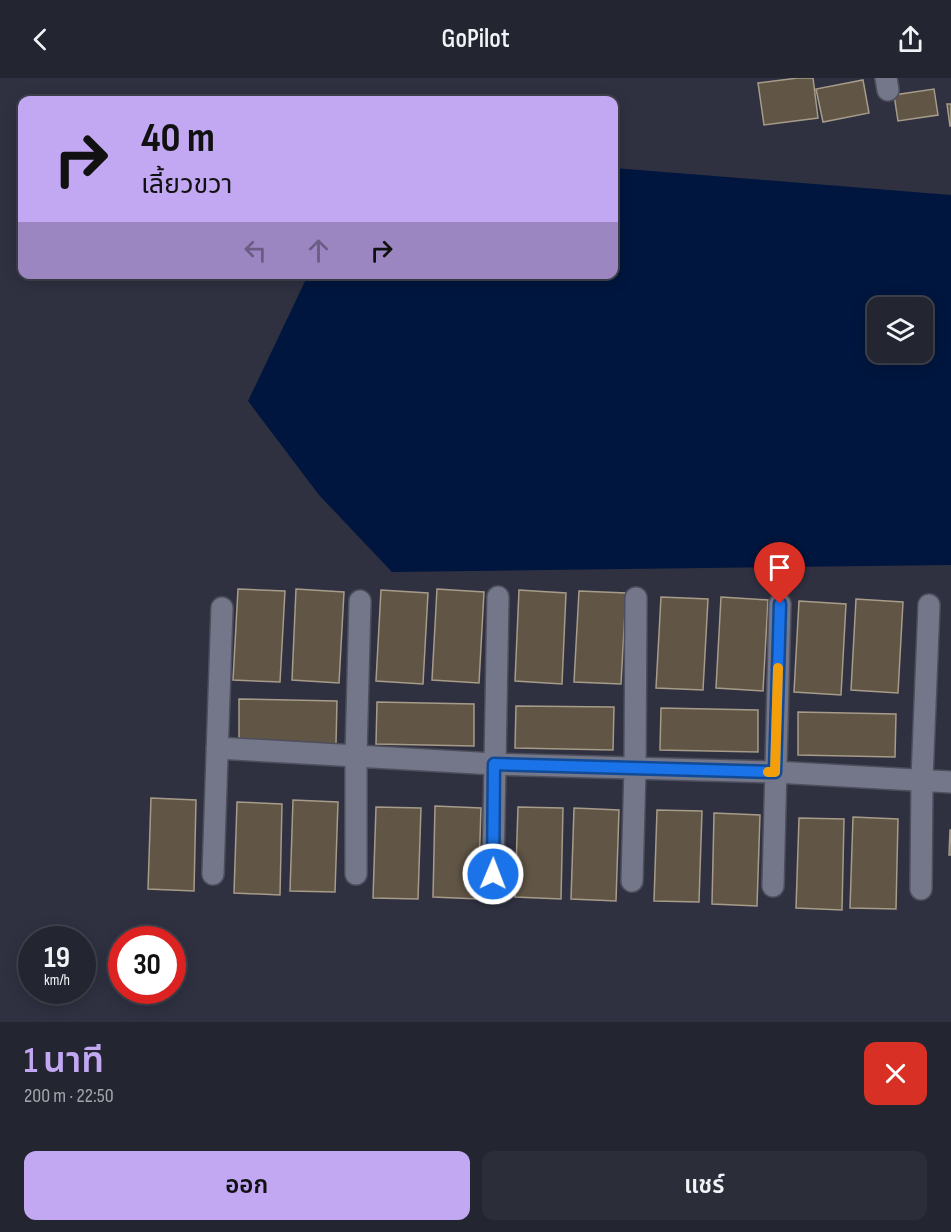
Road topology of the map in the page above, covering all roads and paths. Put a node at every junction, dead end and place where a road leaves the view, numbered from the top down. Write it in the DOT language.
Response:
graph roads {
  1 [pos="498,597"];
  2 [pos="636,598"];
  3 [pos="360,601"];
  4 [pos="780,604"];
  5 [pos="929,605"];
  6 [pos="222,608"];
  7 [pos="217,748"];
  8 [pos="356,755"];
  9 [pos="494,764"];
  10 [pos="635,768"];
  11 [pos="775,772"];
  12 [pos="922,779"];
  13 [pos="951,782"];
  14 [pos="213,874"];
  15 [pos="356,874"];
  16 [pos="493,874"];
  17 [pos="632,881"];
  18 [pos="773,886"];
  19 [pos="921,889"];
  1 -- 9 [label="street"];
  2 -- 10 [label="street"];
  3 -- 8 [label="street"];
  4 -- 11 [label="street"];
  5 -- 12 [label="street"];
  6 -- 7 [label="street"];
  7 -- 8 [label="street"];
  7 -- 14 [label="street"];
  8 -- 9 [label="street"];
  8 -- 15 [label="street"];
  9 -- 10 [label="street"];
  9 -- 16 [label="street"];
  10 -- 11 [label="street"];
  10 -- 17 [label="street"];
  11 -- 12 [label="street"];
  11 -- 18 [label="street"];
  12 -- 13 [label="street"];
  12 -- 19 [label="street"];
}
